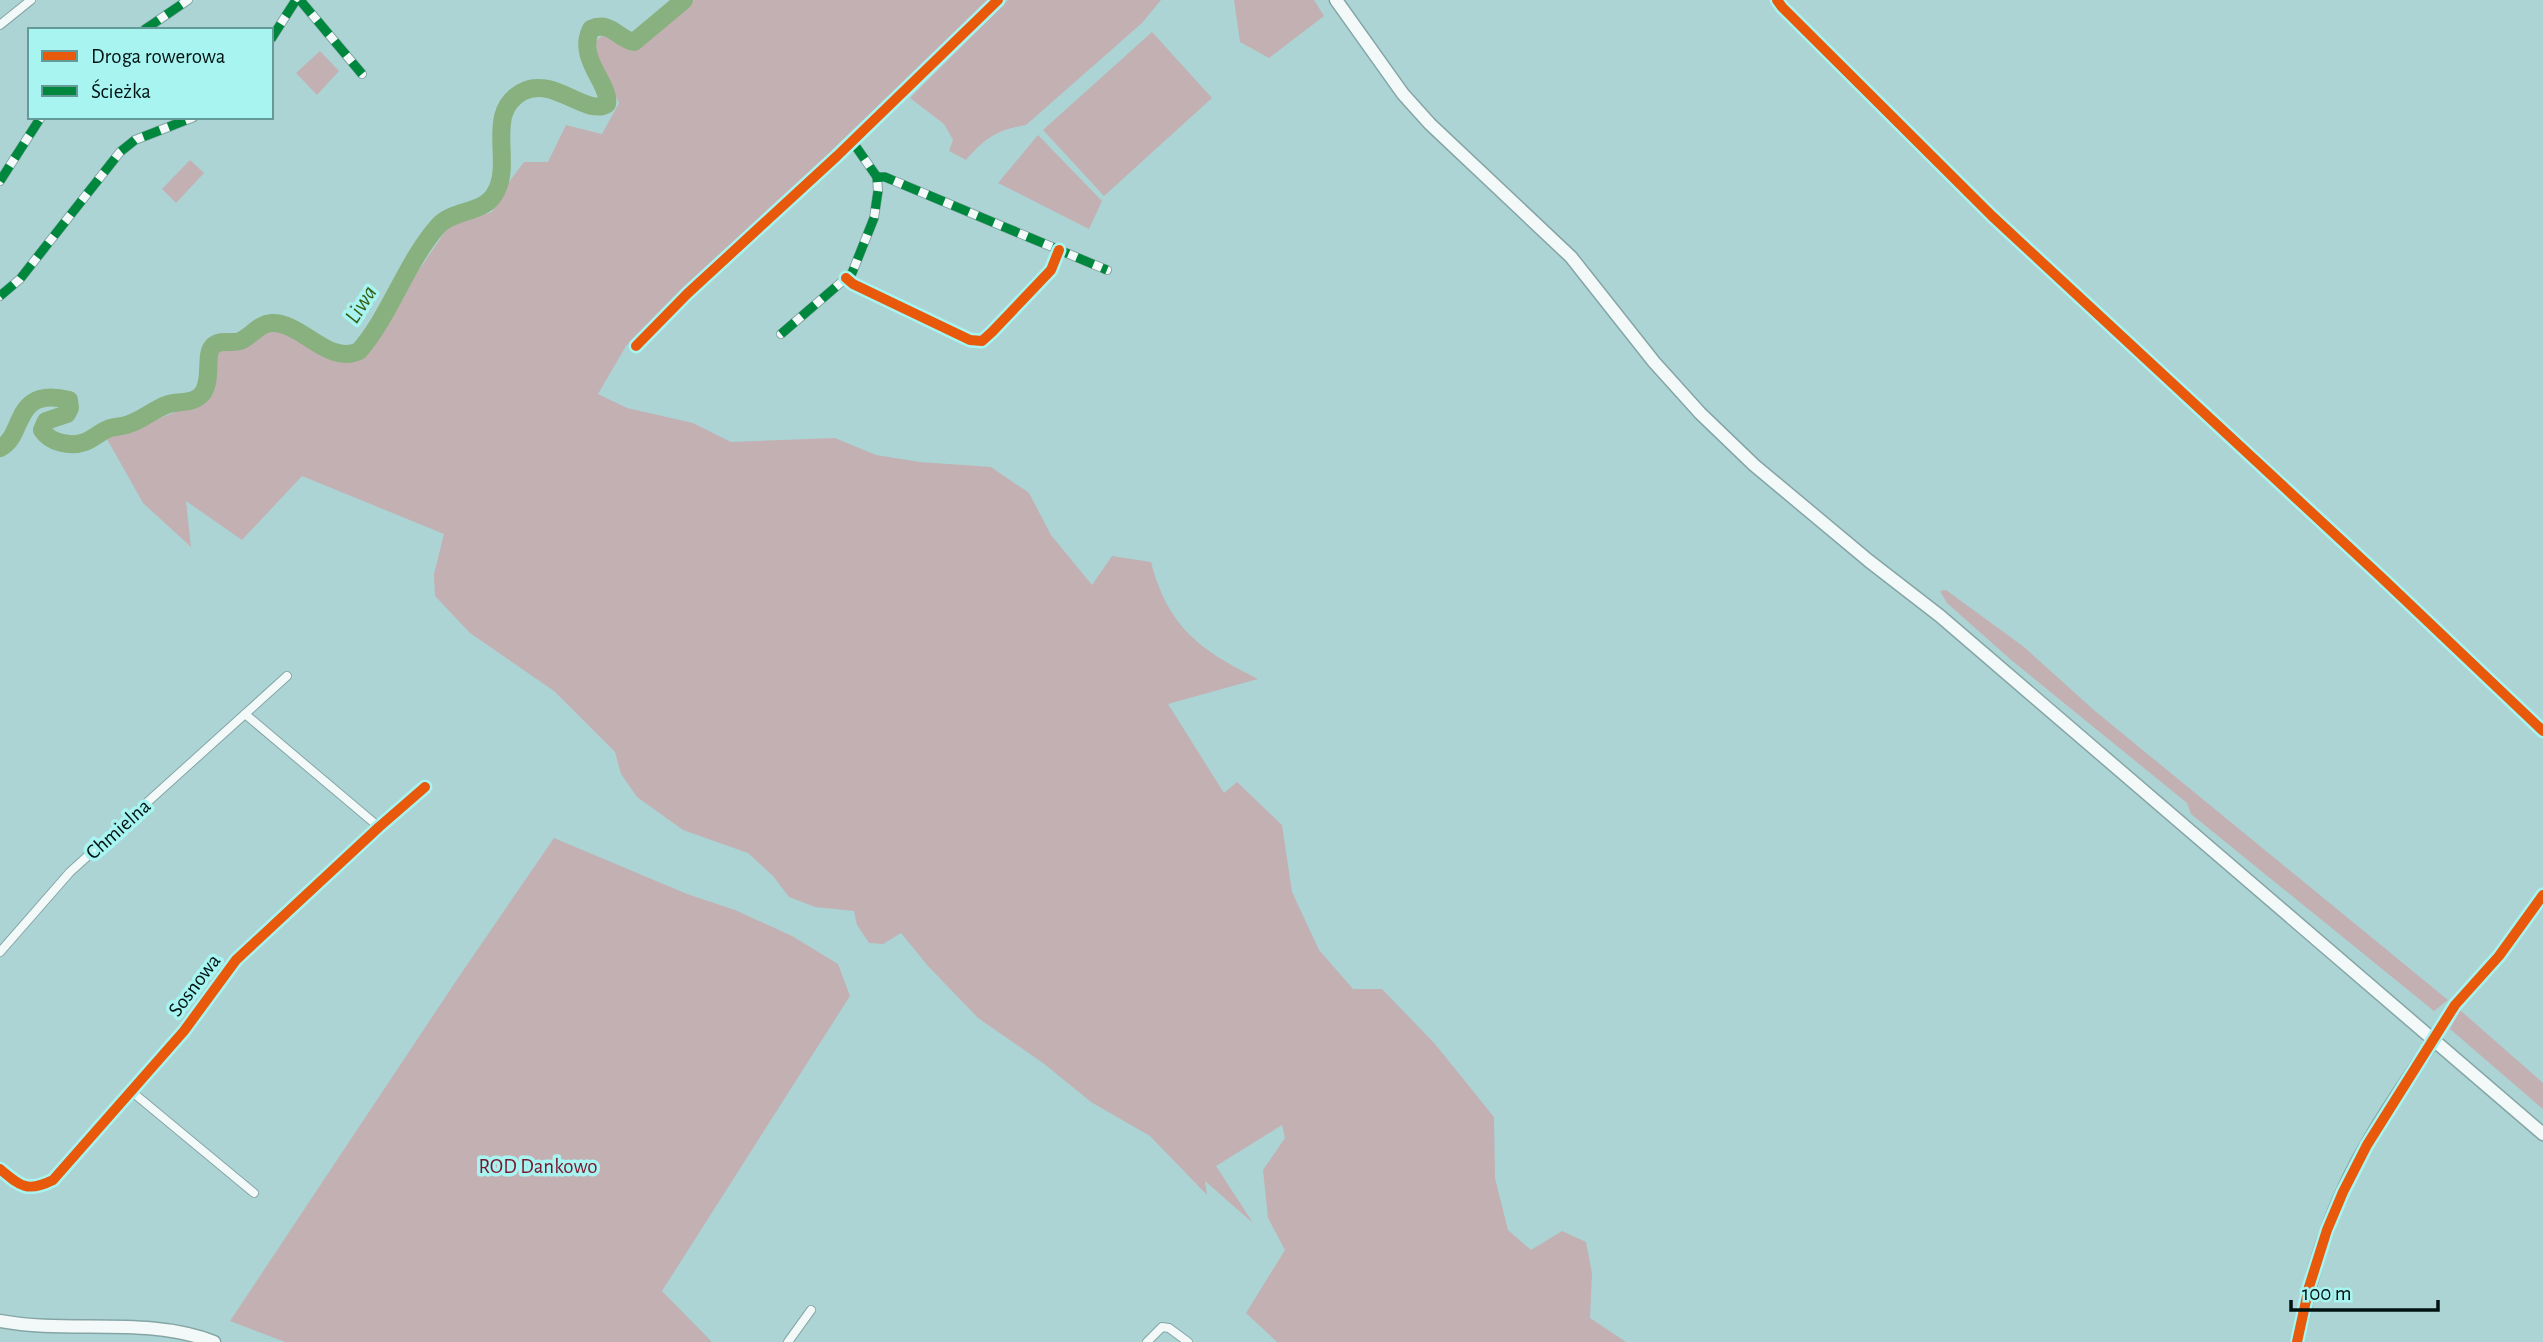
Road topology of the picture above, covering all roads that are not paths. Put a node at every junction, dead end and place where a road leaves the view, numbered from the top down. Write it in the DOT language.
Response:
graph roads {
  1 [pos="31,0"];
  2 [pos="188,0"];
  3 [pos="298,0"];
  4 [pos="998,0"];
  5 [pos="1336,0"];
  6 [pos="1777,0"];
  7 [pos="0,25"];
  8 [pos="147,28"];
  9 [pos="273,37"];
  10 [pos="362,74"];
  11 [pos="40,119"];
  12 [pos="189,119"];
  13 [pos="852,141"];
  14 [pos="877,177"];
  15 [pos="0,181"];
  16 [pos="1059,250"];
  17 [pos="1107,270"];
  18 [pos="846,278"];
  19 [pos="0,296"];
  20 [pos="781,334"];
  21 [pos="636,345"];
  22 [pos="287,676"];
  23 [pos="245,714"];
  24 [pos="2543,731"];
  25 [pos="425,788"];
  26 [pos="379,827"];
  27 [pos="2543,895"];
  28 [pos="0,952"];
  29 [pos="2432,1041"];
  30 [pos="131,1091"];
  31 [pos="2543,1134"];
  32 [pos="0,1169"];
  33 [pos="254,1193"];
  34 [pos="811,1310"];
  35 [pos="0,1321"];
  36 [pos="214,1342"];
  37 [pos="788,1342"];
  38 [pos="1147,1342"];
  39 [pos="1188,1342"];
  40 [pos="2297,1342"];
  1 -- 7 [label="street"];
  2 -- 8 [label="street"];
  3 -- 9 [label="street"];
  3 -- 10 [label="street"];
  4 -- 13 [label="street"];
  5 -- 29 [label="main road"];
  6 -- 24 [label="street"];
  11 -- 15 [label="street"];
  12 -- 19 [label="street"];
  13 -- 14 [label="street"];
  13 -- 21 [label="street"];
  14 -- 16 [label="street"];
  14 -- 18 [label="street"];
  16 -- 17 [label="street"];
  16 -- 18 [label="street"];
  18 -- 20 [label="street"];
  22 -- 23 [label="street, Chmielna"];
  23 -- 26 [label="street"];
  23 -- 28 [label="street, Chmielna"];
  25 -- 26 [label="street, Sosnowa"];
  26 -- 30 [label="street, Sosnowa"];
  27 -- 29 [label="street"];
  29 -- 31 [label="main road"];
  29 -- 40 [label="main road"];
  30 -- 32 [label="street, Sosnowa"];
  30 -- 33 [label="street"];
  34 -- 37 [label="street"];
  35 -- 36 [label="main road"];
  38 -- 39 [label="street"];
}
